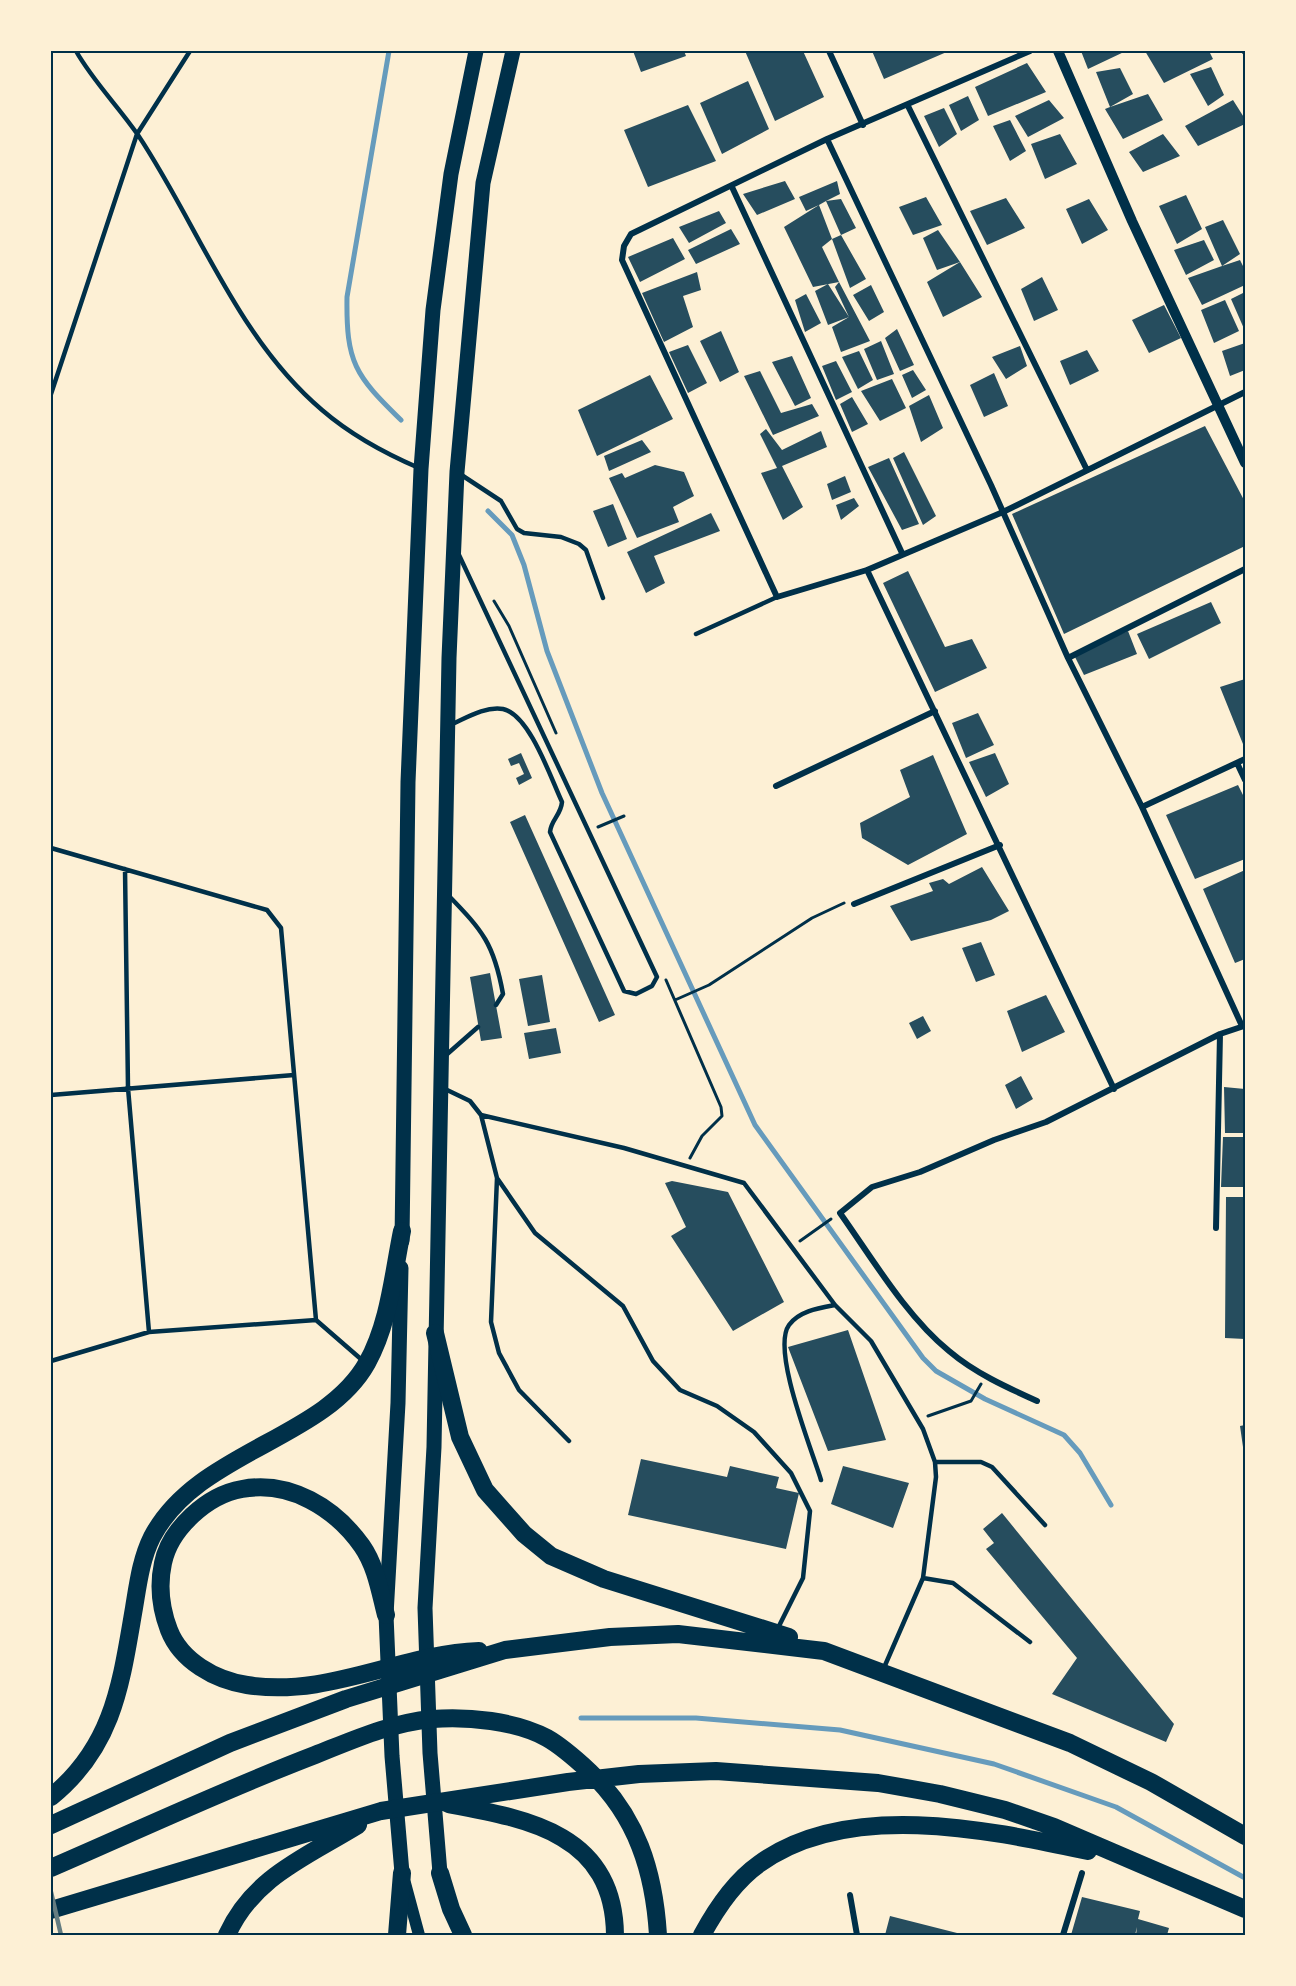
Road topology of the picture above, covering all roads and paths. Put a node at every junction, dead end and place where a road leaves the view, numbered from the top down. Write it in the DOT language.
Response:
graph roads {
  1 [pos="76,51"];
  2 [pos="190,51"];
  3 [pos="476,51"];
  4 [pos="513,51"];
  5 [pos="829,51"];
  6 [pos="1030,51"];
  7 [pos="1058,51"];
  8 [pos="908,106"];
  9 [pos="863,125"];
  10 [pos="137,134"];
  11 [pos="826,139"];
  12 [pos="732,187"];
  13 [pos="1245,392"];
  14 [pos="51,394"];
  15 [pos="1219,404"];
  16 [pos="1245,463"];
  17 [pos="421,469"];
  18 [pos="1087,470"];
  19 [pos="457,472"];
  20 [pos="1003,512"];
  21 [pos="455,547"];
  22 [pos="902,553"];
  23 [pos="1245,569"];
  24 [pos="867,570"];
  25 [pos="777,597"];
  26 [pos="603,598"];
  27 [pos="696,634"];
  28 [pos="1068,658"];
  29 [pos="935,711"];
  30 [pos="448,726"];
  31 [pos="1245,759"];
  32 [pos="1237,763"];
  33 [pos="1245,780"];
  34 [pos="776,786"];
  35 [pos="1142,807"];
  36 [pos="622,816"];
  37 [pos="598,827"];
  38 [pos="1000,845"];
  39 [pos="51,848"];
  40 [pos="125,869"];
  41 [pos="443,890"];
  42 [pos="854,904"];
  43 [pos="675,1000"];
  44 [pos="496,1005"];
  45 [pos="1244,1026"];
  46 [pos="478,1027"];
  47 [pos="1220,1034"];
  48 [pos="441,1060"];
  49 [pos="294,1075"];
  50 [pos="441,1087"];
  51 [pos="128,1088"];
  52 [pos="1114,1089"];
  53 [pos="51,1095"];
  54 [pos="481,1115"];
  55 [pos="497,1178"];
  56 [pos="835,1216"];
  57 [pos="1216,1228"];
  58 [pos="402,1232"];
  59 [pos="793,1246"];
  60 [pos="835,1305"];
  61 [pos="316,1320"];
  62 [pos="149,1332"];
  63 [pos="435,1333"];
  64 [pos="51,1361"];
  65 [pos="367,1364"];
  66 [pos="980,1385"];
  67 [pos="1037,1401"];
  68 [pos="918,1420"];
  69 [pos="569,1441"];
  70 [pos="935,1462"];
  71 [pos="821,1480"];
  72 [pos="1045,1525"];
  73 [pos="923,1578"];
  74 [pos="386,1615"];
  75 [pos="776,1633"];
  76 [pos="1030,1642"];
  77 [pos="505,1650"];
  78 [pos="824,1651"];
  79 [pos="882,1672"];
  80 [pos="51,1797"];
  81 [pos="431,1802"];
  82 [pos="381,1811"];
  83 [pos="51,1825"];
  84 [pos="1245,1836"];
  85 [pos="1118,1854"];
  86 [pos="51,1868"];
  87 [pos="440,1872"];
  88 [pos="402,1873"];
  89 [pos="1082,1873"];
  90 [pos="850,1895"];
  91 [pos="1245,1909"];
  92 [pos="51,1910"];
  93 [pos="227,1935"];
  94 [pos="397,1935"];
  95 [pos="419,1935"];
  96 [pos="452,1935"];
  97 [pos="463,1935"];
  98 [pos="615,1935"];
  99 [pos="658,1935"];
  100 [pos="702,1935"];
  101 [pos="857,1935"];
  102 [pos="1063,1935"];
  1 -- 10 [label="lane"];
  2 -- 10 [label="lane"];
  3 -- 17 [label="main road"];
  4 -- 19 [label="main road"];
  5 -- 9 [label="street"];
  6 -- 8 [label="street"];
  7 -- 15 [label="street"];
  8 -- 9 [label="street"];
  8 -- 18 [label="street"];
  9 -- 11 [label="street"];
  10 -- 14 [label="lane"];
  10 -- 17 [label="lane"];
  11 -- 12 [label="street"];
  11 -- 20 [label="street"];
  12 -- 22 [label="street"];
  12 -- 25 [label="street"];
  13 -- 15 [label="street"];
  15 -- 16 [label="street"];
  15 -- 18 [label="street"];
  17 -- 58 [label="main road"];
  18 -- 20 [label="street"];
  19 -- 21 [label="main road"];
  19 -- 26 [label="lane"];
  20 -- 22 [label="street"];
  20 -- 28 [label="street"];
  21 -- 30 [label="main road"];
  21 -- 30 [label="lane"];
  22 -- 24 [label="street"];
  23 -- 28 [label="street"];
  24 -- 25 [label="street"];
  24 -- 29 [label="street"];
  25 -- 27 [label="lane"];
  28 -- 35 [label="street"];
  29 -- 34 [label="street"];
  29 -- 38 [label="street"];
  30 -- 41 [label="main road"];
  31 -- 32 [label="street"];
  32 -- 33 [label="street"];
  32 -- 35 [label="street"];
  35 -- 45 [label="street"];
  36 -- 37 [label="path"];
  38 -- 42 [label="street"];
  38 -- 52 [label="street"];
  39 -- 40 [label="lane"];
  40 -- 49 [label="lane"];
  40 -- 51 [label="lane"];
  41 -- 44 [label="lane"];
  41 -- 48 [label="main road"];
  42 -- 43 [label="path"];
  45 -- 47 [label="street"];
  46 -- 48 [label="lane"];
  47 -- 52 [label="street"];
  47 -- 57 [label="street"];
  48 -- 50 [label="main road"];
  49 -- 51 [label="lane"];
  49 -- 61 [label="lane"];
  50 -- 54 [label="lane"];
  50 -- 63 [label="main road"];
  51 -- 53 [label="lane"];
  51 -- 62 [label="lane"];
  52 -- 67 [label="street"];
  54 -- 55 [label="lane"];
  54 -- 59 [label="lane"];
  55 -- 69 [label="lane"];
  55 -- 75 [label="lane"];
  56 -- 59 [label="path"];
  58 -- 65 [label="highway"];
  58 -- 74 [label="main road"];
  59 -- 60 [label="lane"];
  60 -- 68 [label="lane"];
  60 -- 71 [label="lane"];
  61 -- 62 [label="lane"];
  61 -- 65 [label="lane"];
  62 -- 64 [label="lane"];
  63 -- 75 [label="highway"];
  63 -- 87 [label="main road"];
  65 -- 80 [label="highway"];
  66 -- 68 [label="path"];
  68 -- 70 [label="lane"];
  70 -- 72 [label="lane"];
  70 -- 73 [label="lane"];
  73 -- 76 [label="lane"];
  73 -- 79 [label="lane"];
  74 -- 77 [label="highway"];
  74 -- 88 [label="main road"];
  75 -- 78 [label="highway"];
  77 -- 78 [label="highway"];
  77 -- 83 [label="highway"];
  78 -- 79 [label="highway"];
  79 -- 84 [label="highway"];
  81 -- 82 [label="highway"];
  81 -- 85 [label="highway"];
  81 -- 98 [label="highway"];
  82 -- 92 [label="highway"];
  82 -- 93 [label="highway"];
  85 -- 91 [label="highway"];
  85 -- 100 [label="highway"];
  86 -- 99 [label="highway"];
  87 -- 96 [label="main road"];
  87 -- 97 [label="highway"];
  88 -- 94 [label="highway"];
  88 -- 95 [label="main road"];
  89 -- 102 [label="street"];
  90 -- 101 [label="street"];
}
